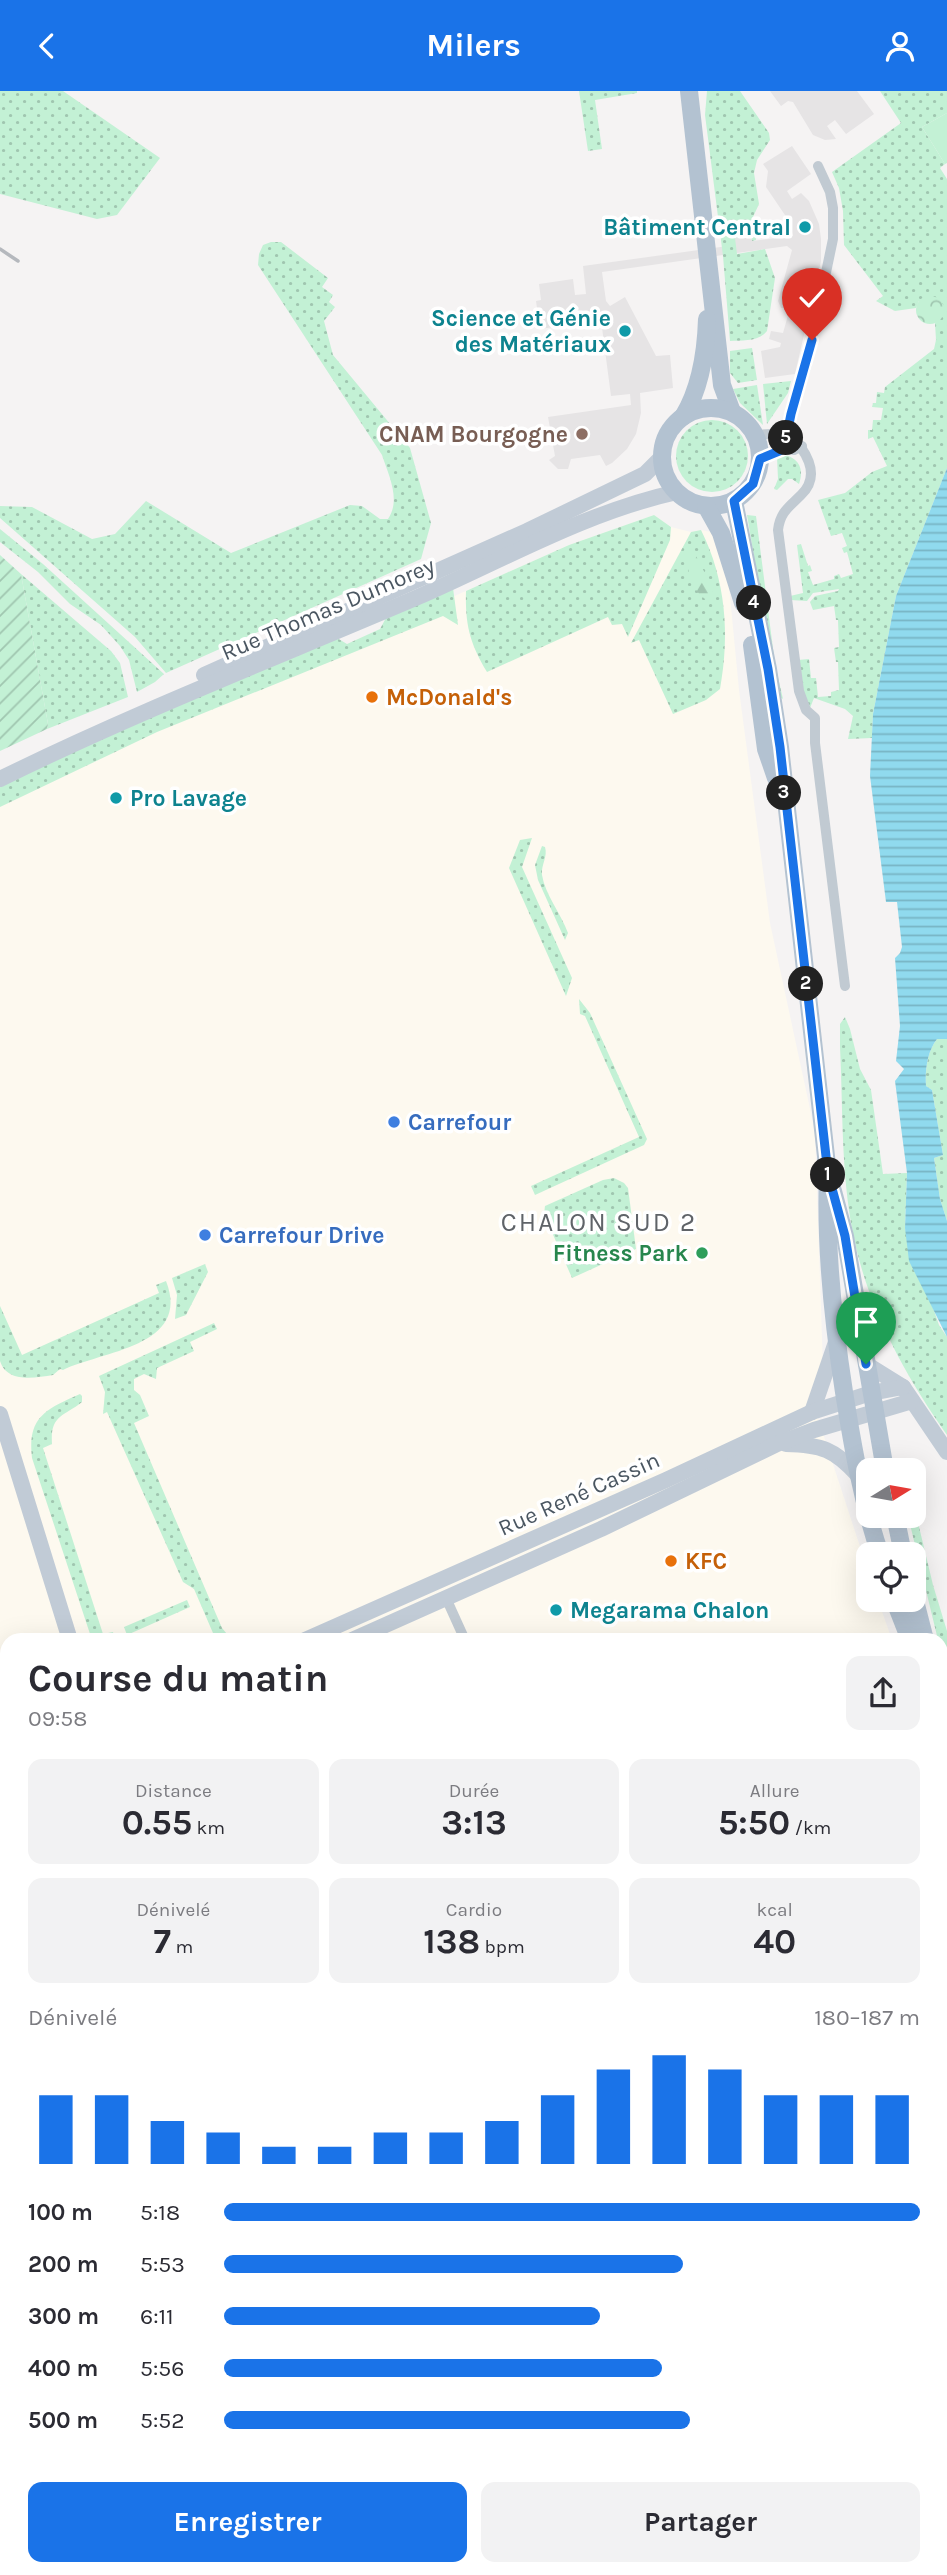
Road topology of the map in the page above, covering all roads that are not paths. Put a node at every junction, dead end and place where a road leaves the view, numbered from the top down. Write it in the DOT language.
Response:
graph roads {
  1 [pos="689,91"];
  2 [pos="818,166"];
  3 [pos="708,270"];
  4 [pos="732,412"];
  5 [pos="683,417"];
  6 [pos="788,433"];
  7 [pos="755,435"];
  8 [pos="802,446"];
  9 [pos="784,449"];
  10 [pos="662,457"];
  11 [pos="760,459"];
  12 [pos="677,492"];
  13 [pos="734,501"];
  14 [pos="706,506"];
  15 [pos="0,767"];
  16 [pos="0,779"];
  17 [pos="785,807"];
  18 [pos="845,986"];
  19 [pos="828,1174"];
  20 [pos="836,1340"];
  21 [pos="866,1364"];
  22 [pos="903,1387"];
  23 [pos="871,1393"];
  24 [pos="845,1400"];
  25 [pos="912,1401"];
  26 [pos="812,1412"];
  27 [pos="874,1412"];
  28 [pos="0,1414"];
  29 [pos="848,1420"];
  30 [pos="777,1444"];
  31 [pos="947,1451"];
  32 [pos="883,1458"];
  33 [pos="856,1464"];
  34 [pos="856,1473"];
  35 [pos="666,1481"];
  36 [pos="601,1529"];
  37 [pos="492,1557"];
  38 [pos="446,1598"];
  39 [pos="899,1612"];
  40 [pos="918,1612"];
  41 [pos="68,1633"];
  42 [pos="321,1633"];
  43 [pos="368,1633"];
  44 [pos="462,1633"];
  45 [pos="907,1633"];
  46 [pos="923,1633"];
  1 -- 3 [label="main road"];
  2 -- 6 [label="street"];
  3 -- 4 [label="main road"];
  3 -- 5 [label="main road"];
  4 -- 5 [label="main road"];
  4 -- 7 [label="main road"];
  5 -- 10 [label="main road"];
  6 -- 7 [label="street"];
  6 -- 8 [label="street"];
  6 -- 9 [label="street"];
  7 -- 11 [label="main road"];
  8 -- 9 [label="street"];
  8 -- 18 [label="street"];
  9 -- 11 [label="street"];
  10 -- 12 [label="main road"];
  10 -- 15 [label="main road, Rue Thomas Dumorey"];
  11 -- 13 [label="main road"];
  12 -- 14 [label="main road"];
  12 -- 16 [label="main road, Rue Thomas Dumorey"];
  13 -- 14 [label="main road"];
  13 -- 17 [label="main road"];
  14 -- 17 [label="main road"];
  17 -- 19 [label="main road"];
  19 -- 20 [label="main road"];
  19 -- 21 [label="main road"];
  20 -- 24 [label="main road"];
  20 -- 26 [label="main road"];
  21 -- 22 [label="main road"];
  21 -- 23 [label="main road"];
  22 -- 23 [label="main road, Rue René Cassin"];
  22 -- 25 [label="main road"];
  23 -- 24 [label="main road, Rue René Cassin"];
  23 -- 27 [label="main road"];
  24 -- 26 [label="main road, Rue René Cassin"];
  24 -- 29 [label="main road"];
  25 -- 27 [label="main road, Rue René Cassin"];
  25 -- 31 [label="main road"];
  26 -- 35 [label="main road, Rue René Cassin"];
  27 -- 29 [label="main road, Rue René Cassin"];
  27 -- 32 [label="main road"];
  28 -- 41 [label="main road"];
  29 -- 30 [label="main road, Rue René Cassin"];
  29 -- 33 [label="main road"];
  30 -- 34 [label="main road"];
  30 -- 36 [label="main road, Rue René Cassin"];
  35 -- 36 [label="main road"];
  35 -- 37 [label="main road, Rue René Cassin"];
  36 -- 38 [label="main road, Rue René Cassin"];
  37 -- 38 [label="main road"];
  37 -- 42 [label="main road, Rue René Cassin"];
  38 -- 43 [label="main road, Rue René Cassin"];
  38 -- 44 [label="street"];
  39 -- 45 [label="main road"];
  40 -- 46 [label="main road"];
}
